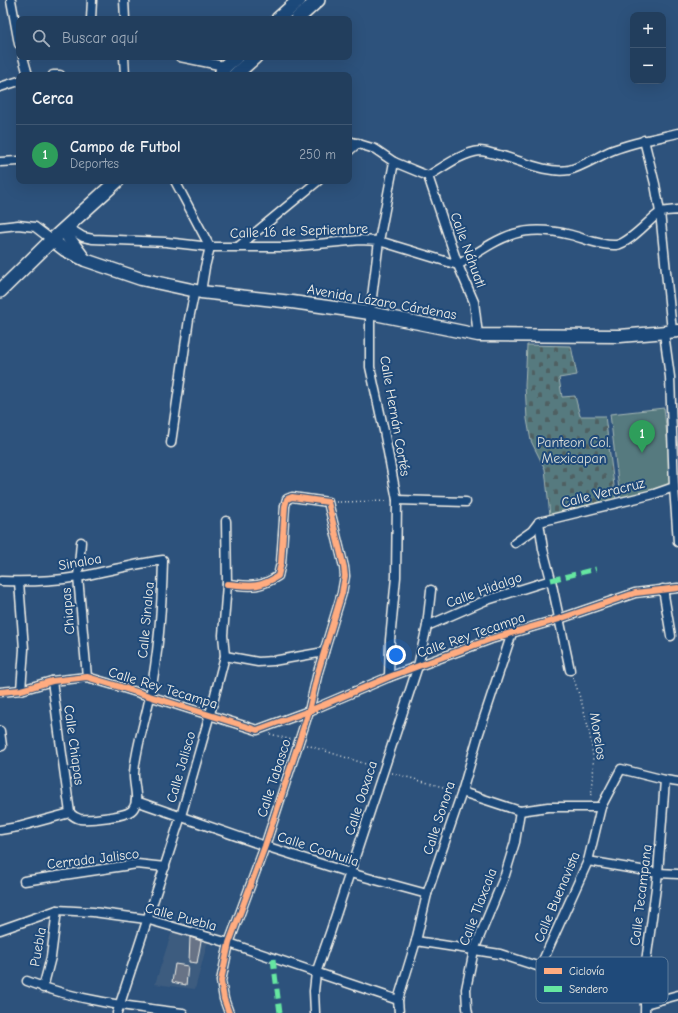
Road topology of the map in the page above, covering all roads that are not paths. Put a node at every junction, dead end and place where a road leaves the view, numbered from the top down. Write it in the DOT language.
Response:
graph roads {
  1 [pos="11,0"];
  2 [pos="92,0"];
  3 [pos="124,0"];
  4 [pos="299,0"];
  5 [pos="318,0"];
  6 [pos="91,16"];
  7 [pos="125,16"];
  8 [pos="281,16"];
  9 [pos="301,16"];
  10 [pos="16,28"];
  11 [pos="24,60"];
  12 [pos="124,60"];
  13 [pos="195,60"];
  14 [pos="234,60"];
  15 [pos="252,60"];
  16 [pos="27,72"];
  17 [pos="125,72"];
  18 [pos="224,72"];
  19 [pos="226,72"];
  20 [pos="238,72"];
  21 [pos="16,82"];
  22 [pos="0,87"];
  23 [pos="678,133"];
  24 [pos="644,140"];
  25 [pos="352,142"];
  26 [pos="358,143"];
  27 [pos="352,149"];
  28 [pos="16,161"];
  29 [pos="0,162"];
  30 [pos="394,162"];
  31 [pos="428,176"];
  32 [pos="114,184"];
  33 [pos="177,184"];
  34 [pos="314,184"];
  35 [pos="678,210"];
  36 [pos="660,212"];
  37 [pos="0,227"];
  38 [pos="65,229"];
  39 [pos="52,240"];
  40 [pos="379,241"];
  41 [pos="210,246"];
  42 [pos="238,247"];
  43 [pos="85,260"];
  44 [pos="458,265"];
  45 [pos="0,290"];
  46 [pos="198,291"];
  47 [pos="370,313"];
  48 [pos="672,332"];
  49 [pos="478,335"];
  50 [pos="171,443"];
  51 [pos="674,487"];
  52 [pos="397,500"];
  53 [pos="466,502"];
  54 [pos="677,507"];
  55 [pos="226,521"];
  56 [pos="539,522"];
  57 [pos="81,542"];
  58 [pos="678,542"];
  59 [pos="515,543"];
  60 [pos="163,560"];
  61 [pos="78,577"];
  62 [pos="551,580"];
  63 [pos="1,581"];
  64 [pos="19,582"];
  65 [pos="227,584"];
  66 [pos="678,588"];
  67 [pos="663,589"];
  68 [pos="431,590"];
  69 [pos="560,619"];
  70 [pos="427,626"];
  71 [pos="512,633"];
  72 [pos="672,636"];
  73 [pos="324,652"];
  74 [pos="225,656"];
  75 [pos="418,666"];
  76 [pos="570,670"];
  77 [pos="86,677"];
  78 [pos="389,677"];
  79 [pos="52,681"];
  80 [pos="21,690"];
  81 [pos="0,692"];
  82 [pos="150,697"];
  83 [pos="309,711"];
  84 [pos="210,714"];
  85 [pos="0,731"];
  86 [pos="2,746"];
  87 [pos="665,780"];
  88 [pos="678,782"];
  89 [pos="462,792"];
  90 [pos="136,801"];
  91 [pos="600,807"];
  92 [pos="520,811"];
  93 [pos="70,813"];
  94 [pos="181,816"];
  95 [pos="0,830"];
  96 [pos="265,846"];
  97 [pos="588,861"];
  98 [pos="165,867"];
  99 [pos="350,873"];
  100 [pos="658,873"];
  101 [pos="678,874"];
  102 [pos="24,881"];
  103 [pos="427,894"];
  104 [pos="57,910"];
  105 [pos="146,919"];
  106 [pos="0,930"];
  107 [pos="416,941"];
  108 [pos="229,943"];
  109 [pos="474,950"];
  110 [pos="545,957"];
  111 [pos="647,957"];
  112 [pos="536,966"];
  113 [pos="316,973"];
  114 [pos="27,981"];
  115 [pos="43,988"];
  116 [pos="678,995"];
  117 [pos="668,998"];
  118 [pos="398,1000"];
  119 [pos="649,1003"];
  120 [pos="645,1004"];
  121 [pos="118,1009"];
  122 [pos="183,1013"];
  123 [pos="228,1013"];
  124 [pos="315,1013"];
  125 [pos="399,1013"];
  126 [pos="468,1013"];
  127 [pos="645,1013"];
  1 -- 10 [label="street"];
  2 -- 6 [label="street"];
  3 -- 7 [label="street"];
  4 -- 8 [label="main road"];
  5 -- 9 [label="main road"];
  11 -- 16 [label="street"];
  12 -- 17 [label="street"];
  13 -- 18 [label="street"];
  14 -- 19 [label="main road"];
  15 -- 20 [label="main road"];
  21 -- 22 [label="street"];
  23 -- 24 [label="street"];
  24 -- 31 [label="street"];
  24 -- 36 [label="street"];
  25 -- 26 [label="street"];
  26 -- 27 [label="street"];
  26 -- 30 [label="street"];
  28 -- 29 [label="street"];
  30 -- 31 [label="street"];
  30 -- 40 [label="street, Calle Hernán Cortés"];
  31 -- 44 [label="street, Calle Náhuatl"];
  32 -- 38 [label="main road"];
  33 -- 41 [label="street"];
  34 -- 42 [label="street"];
  35 -- 36 [label="street"];
  36 -- 44 [label="street"];
  36 -- 48 [label="street"];
  37 -- 39 [label="street"];
  38 -- 39 [label="main road"];
  38 -- 41 [label="street, Calle 16 de Septiembre"];
  38 -- 43 [label="main road"];
  39 -- 43 [label="main road, Avenida Lázaro Cárdenas"];
  39 -- 45 [label="main road"];
  40 -- 42 [label="street, Calle 16 de Septiembre"];
  40 -- 44 [label="street, Calle 16 de Septiembre"];
  40 -- 47 [label="street, Calle Hernán Cortés"];
  41 -- 42 [label="street, Calle 16 de Septiembre"];
  41 -- 46 [label="street"];
  43 -- 46 [label="main road, Avenida Lázaro Cárdenas"];
  44 -- 49 [label="street, Calle Náhuatl"];
  46 -- 47 [label="main road, Avenida Lázaro Cárdenas"];
  46 -- 50 [label="street"];
  47 -- 49 [label="main road, Avenida Lázaro Cárdenas"];
  47 -- 52 [label="street, Calle Hernán Cortés"];
  48 -- 49 [label="main road, Avenida Lázaro Cárdenas"];
  48 -- 51 [label="street"];
  51 -- 54 [label="street"];
  51 -- 56 [label="street, Calle Veracruz"];
  52 -- 53 [label="street"];
  52 -- 78 [label="street, Calle Hernán Cortés"];
  54 -- 58 [label="street"];
  55 -- 65 [label="street, Calle Jalisco"];
  56 -- 59 [label="street"];
  56 -- 62 [label="street"];
  57 -- 61 [label="street, Chiapas"];
  60 -- 61 [label="street, Sinaloa"];
  60 -- 82 [label="street, Calle Sinaloa"];
  61 -- 64 [label="street, Sinaloa"];
  61 -- 77 [label="street, Chiapas"];
  62 -- 69 [label="street"];
  62 -- 70 [label="street, Calle Hidalgo"];
  63 -- 64 [label="street, Sinaloa"];
  64 -- 80 [label="street"];
  65 -- 73 [label="street, Calle Tabasco"];
  65 -- 74 [label="street, Calle Jalisco"];
  66 -- 67 [label="street, Calle Rey Tecampa"];
  67 -- 69 [label="street, Calle Rey Tecampa"];
  67 -- 72 [label="street"];
  68 -- 70 [label="street, Calle Oaxaca"];
  69 -- 71 [label="street, Calle Rey Tecampa"];
  69 -- 76 [label="street"];
  70 -- 75 [label="street, Calle Oaxaca"];
  71 -- 75 [label="street, Calle Rey Tecampa"];
  71 -- 89 [label="street, Calle Sonora"];
  73 -- 74 [label="street"];
  73 -- 83 [label="street, Calle Tabasco"];
  74 -- 84 [label="street, Calle Jalisco"];
  75 -- 78 [label="street, Calle Rey Tecampa"];
  75 -- 99 [label="street, Calle Oaxaca"];
  77 -- 79 [label="street, Calle Rey Tecampa"];
  77 -- 82 [label="street, Calle Rey Tecampa"];
  78 -- 83 [label="street, Calle Rey Tecampa"];
  79 -- 80 [label="street, Calle Rey Tecampa"];
  79 -- 93 [label="street, Calle Chiapas"];
  80 -- 81 [label="street, Calle Rey Tecampa"];
  82 -- 84 [label="street, Calle Rey Tecampa"];
  82 -- 90 [label="street, Calle Sinaloa"];
  83 -- 84 [label="street, Calle Rey Tecampa"];
  83 -- 96 [label="street, Calle Tabasco"];
  84 -- 94 [label="street, Calle Jalisco"];
  85 -- 86 [label="street"];
  87 -- 88 [label="street"];
  87 -- 91 [label="street, Calle Buenavista"];
  87 -- 100 [label="street, Calle Tecampana"];
  89 -- 92 [label="street"];
  89 -- 103 [label="street, Calle Sonora"];
  90 -- 93 [label="street"];
  90 -- 94 [label="street"];
  91 -- 92 [label="street"];
  91 -- 97 [label="street, Calle Buenavista"];
  92 -- 109 [label="street, Calle Tlaxcala"];
  93 -- 95 [label="street"];
  94 -- 96 [label="street, Calle Coahuila"];
  94 -- 98 [label="street, Calle Jalisco"];
  96 -- 99 [label="street, Calle Coahuila"];
  96 -- 108 [label="street, Calle Tabasco"];
  97 -- 100 [label="street"];
  97 -- 110 [label="street, Calle Buenavista"];
  98 -- 102 [label="street, Cerrada Jalisco"];
  98 -- 105 [label="street, Calle Jalisco"];
  99 -- 103 [label="street, Calle Coahuila"];
  99 -- 113 [label="street, Calle Oaxaca"];
  100 -- 101 [label="street"];
  100 -- 111 [label="street, Calle Tecampana"];
  103 -- 107 [label="street, Calle Sonora"];
  104 -- 105 [label="street, Calle Puebla"];
  104 -- 106 [label="street, Calle Puebla"];
  104 -- 115 [label="street, Puebla"];
  105 -- 108 [label="street, Calle Puebla"];
  105 -- 121 [label="street, Calle Jalisco"];
  107 -- 109 [label="street"];
  107 -- 118 [label="street, Calle Sonora"];
  108 -- 113 [label="street, Calle Puebla"];
  108 -- 123 [label="street, Calle Tabasco"];
  109 -- 112 [label="street, Calle Buenavista"];
  109 -- 126 [label="street, Calle Tlaxcala"];
  113 -- 118 [label="street, Calle Puebla"];
  113 -- 124 [label="street, Calle Oaxaca"];
  114 -- 115 [label="street"];
  115 -- 121 [label="street"];
  116 -- 117 [label="street"];
  118 -- 125 [label="street, Calle Sonora"];
  119 -- 120 [label="street"];
  120 -- 127 [label="street, Calle Tecampana"];
  121 -- 122 [label="street"];
}
